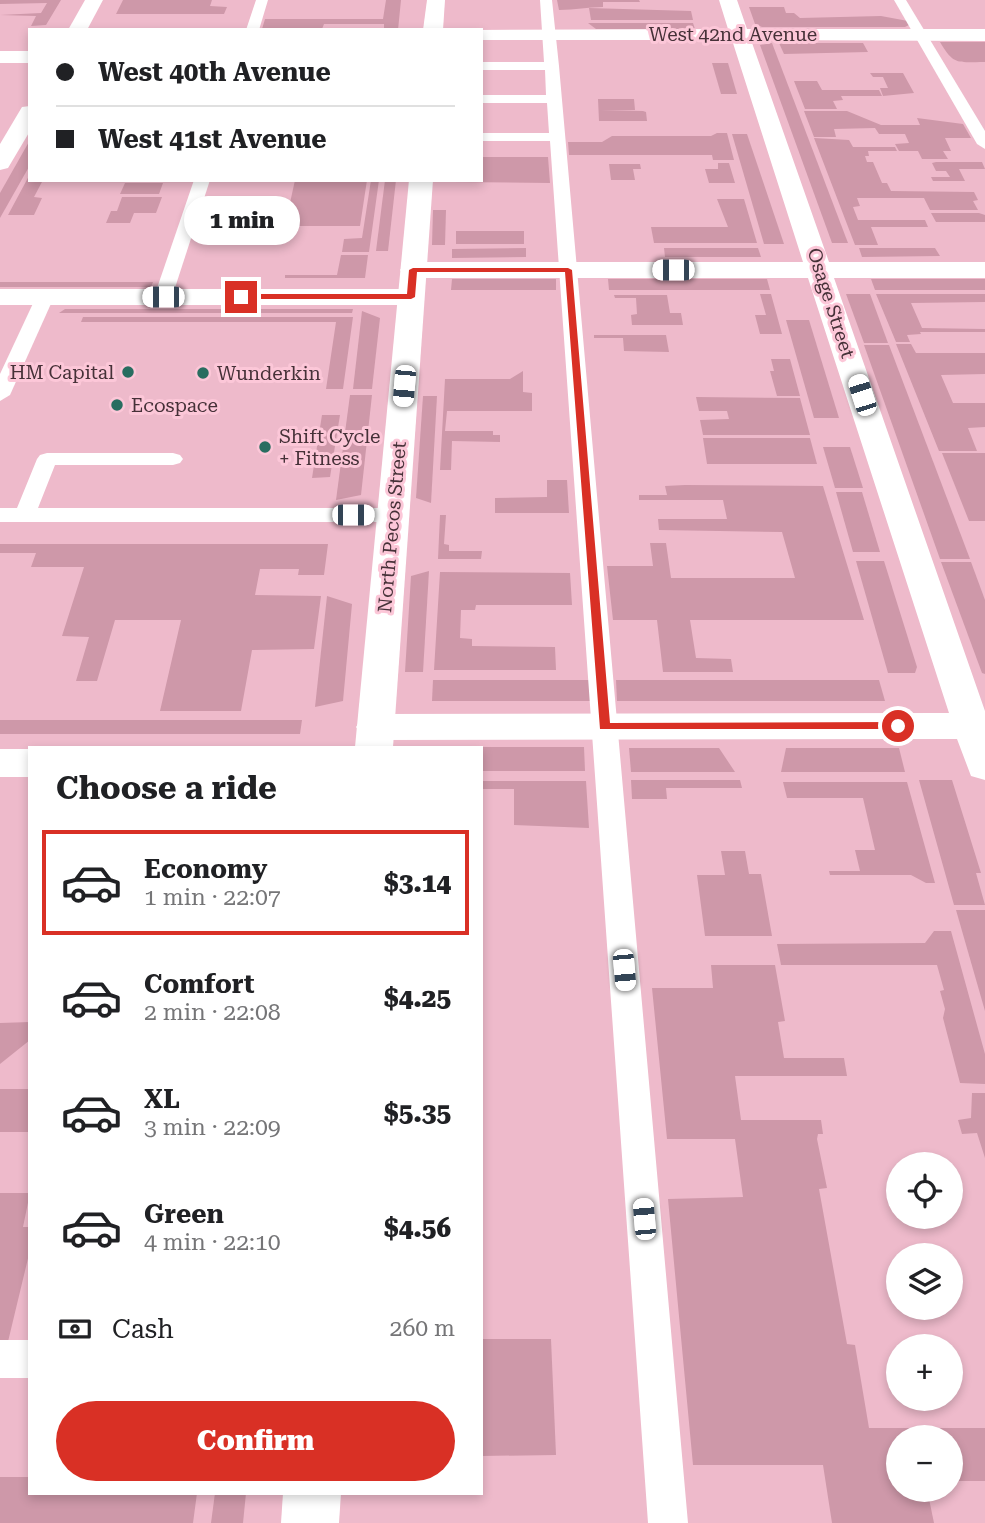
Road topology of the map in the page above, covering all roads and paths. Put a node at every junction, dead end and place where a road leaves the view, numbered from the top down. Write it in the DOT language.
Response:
graph roads {
  1 [pos="94,0"];
  2 [pos="262,0"];
  3 [pos="436,0"];
  4 [pos="546,0"];
  5 [pos="727,0"];
  6 [pos="900,0"];
  7 [pos="78,28"];
  8 [pos="253,28"];
  9 [pos="433,28"];
  10 [pos="483,34"];
  11 [pos="549,34"];
  12 [pos="740,34"];
  13 [pos="921,35"];
  14 [pos="985,35"];
  15 [pos="0,57"];
  16 [pos="28,57"];
  17 [pos="483,66"];
  18 [pos="552,66"];
  19 [pos="483,99"];
  20 [pos="554,99"];
  21 [pos="28,115"];
  22 [pos="483,137"];
  23 [pos="557,137"];
  24 [pos="985,144"];
  25 [pos="0,163"];
  26 [pos="201,182"];
  27 [pos="421,182"];
  28 [pos="568,270"];
  29 [pos="820,270"];
  30 [pos="985,270"];
  31 [pos="412,283"];
  32 [pos="0,297"];
  33 [pos="45,297"];
  34 [pos="163,297"];
  35 [pos="0,395"];
  36 [pos="173,459"];
  37 [pos="0,515"];
  38 [pos="25,515"];
  39 [pos="393,515"];
  40 [pos="978,726"];
  41 [pos="604,727"];
  42 [pos="375,737"];
  43 [pos="985,766"];
  44 [pos="0,1359"];
  45 [pos="28,1359"];
  46 [pos="312,1495"];
  47 [pos="310,1523"];
  48 [pos="668,1523"];
  1 -- 7 [label="street"];
  2 -- 8 [label="lane"];
  3 -- 9 [label="street"];
  4 -- 11 [label="lane"];
  5 -- 12 [label="street, Osage Street"];
  6 -- 13 [label="lane"];
  10 -- 11 [label="street, West 42nd Avenue"];
  11 -- 12 [label="street, West 42nd Avenue"];
  11 -- 18 [label="lane"];
  12 -- 13 [label="street, West 42nd Avenue"];
  12 -- 29 [label="street, Osage Street"];
  13 -- 14 [label="street, West 42nd Avenue"];
  13 -- 24 [label="lane"];
  15 -- 16 [label="street"];
  17 -- 18 [label="lane"];
  18 -- 20 [label="lane"];
  19 -- 20 [label="lane"];
  20 -- 23 [label="lane"];
  21 -- 25 [label="street"];
  22 -- 23 [label="lane"];
  23 -- 28 [label="lane"];
  26 -- 34 [label="lane"];
  27 -- 31 [label="street, North Pecos Street"];
  28 -- 29 [label="street"];
  28 -- 31 [label="street"];
  28 -- 41 [label="lane"];
  29 -- 30 [label="street"];
  29 -- 40 [label="street, Osage Street"];
  31 -- 34 [label="street"];
  31 -- 39 [label="street, North Pecos Street"];
  32 -- 33 [label="street"];
  33 -- 34 [label="street"];
  33 -- 35 [label="lane"];
  36 -- 38 [label="lane"];
  37 -- 38 [label="lane"];
  38 -- 39 [label="lane"];
  39 -- 42 [label="street, North Pecos Street"];
  40 -- 41 [label="street"];
  40 -- 43 [label="street, Osage Street"];
  41 -- 42 [label="street"];
  41 -- 48 [label="lane"];
  44 -- 45 [label="lane"];
  46 -- 47 [label="street"];
}
